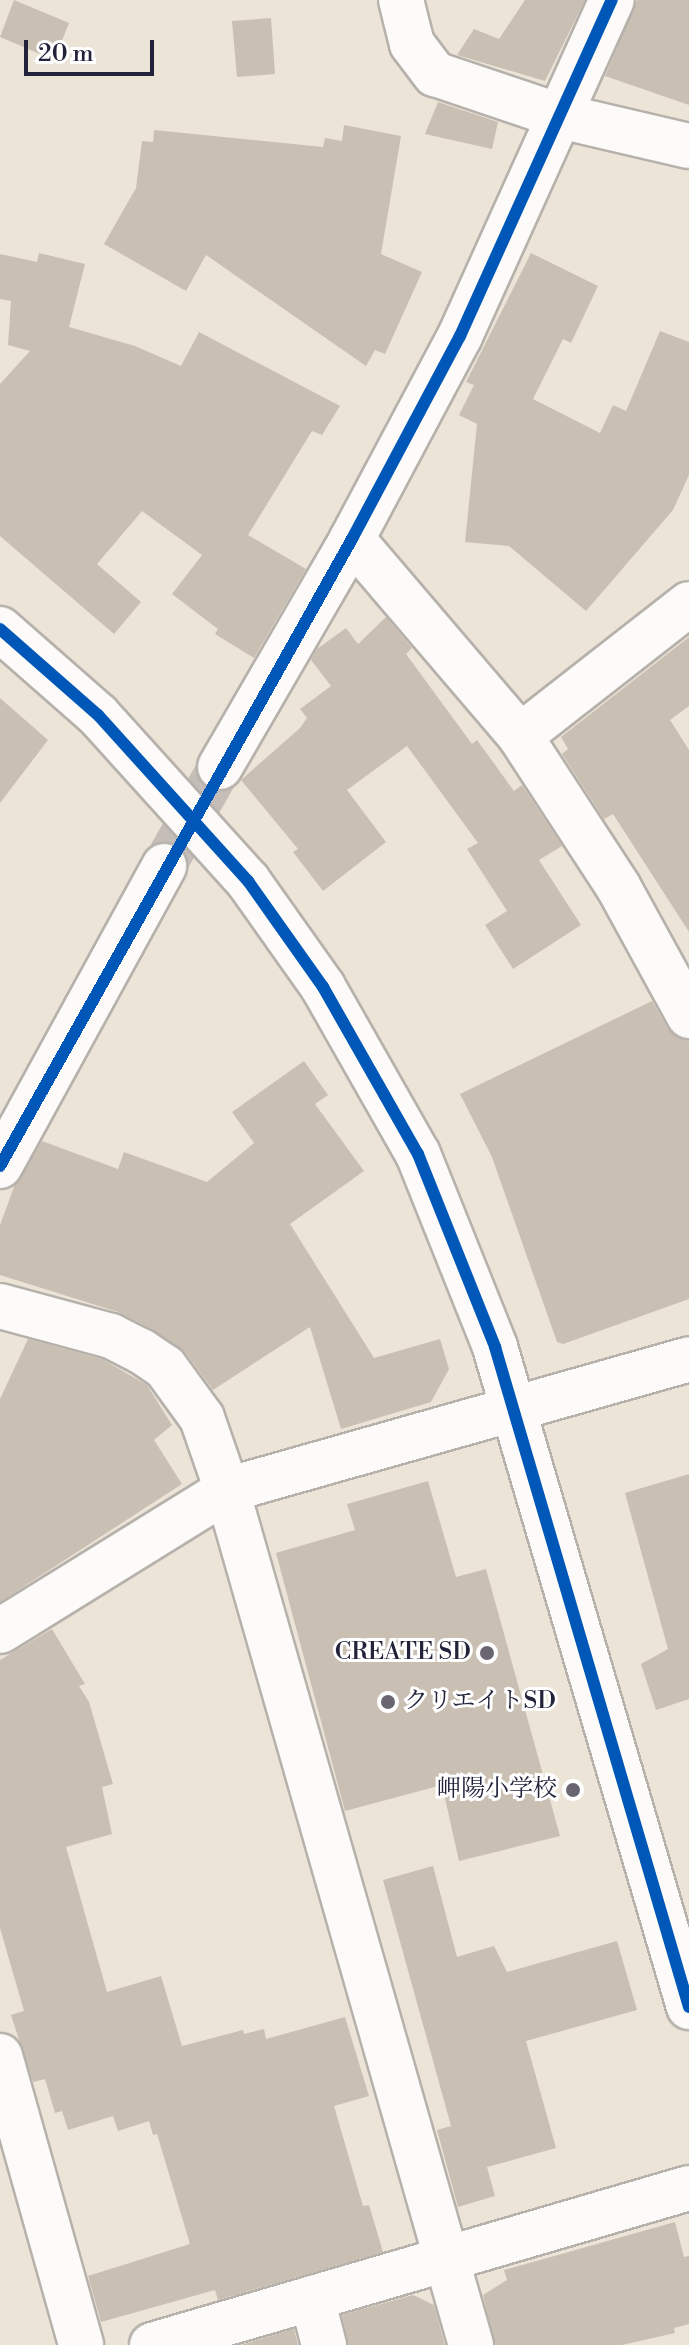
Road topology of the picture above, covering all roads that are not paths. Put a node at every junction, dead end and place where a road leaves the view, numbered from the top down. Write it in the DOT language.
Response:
graph roads {
  1 [pos="401,0"];
  2 [pos="612,0"];
  3 [pos="560,116"];
  4 [pos="689,146"];
  5 [pos="352,539"];
  6 [pos="689,604"];
  7 [pos="0,629"];
  8 [pos="520,736"];
  9 [pos="220,767"];
  10 [pos="164,866"];
  11 [pos="689,1016"];
  12 [pos="0,1166"];
  13 [pos="0,1306"];
  14 [pos="689,1359"];
  15 [pos="513,1408"];
  16 [pos="227,1490"];
  17 [pos="0,1631"];
  18 [pos="689,2007"];
  19 [pos="0,2056"];
  20 [pos="689,2188"];
  21 [pos="446,2258"];
  22 [pos="312,2298"];
  23 [pos="81,2345"];
  24 [pos="152,2345"];
  25 [pos="324,2345"];
  26 [pos="471,2345"];
  1 -- 3 [label="street"];
  2 -- 3 [label="street"];
  3 -- 4 [label="street"];
  3 -- 5 [label="street"];
  5 -- 8 [label="street"];
  5 -- 9 [label="street"];
  6 -- 8 [label="street"];
  7 -- 15 [label="street"];
  8 -- 11 [label="street"];
  10 -- 12 [label="street"];
  13 -- 16 [label="street"];
  14 -- 15 [label="street"];
  15 -- 16 [label="street"];
  15 -- 18 [label="street"];
  16 -- 17 [label="street"];
  16 -- 21 [label="street"];
  19 -- 23 [label="street"];
  20 -- 21 [label="street"];
  21 -- 22 [label="street"];
  21 -- 26 [label="street"];
  22 -- 24 [label="street"];
  22 -- 25 [label="street"];
}
